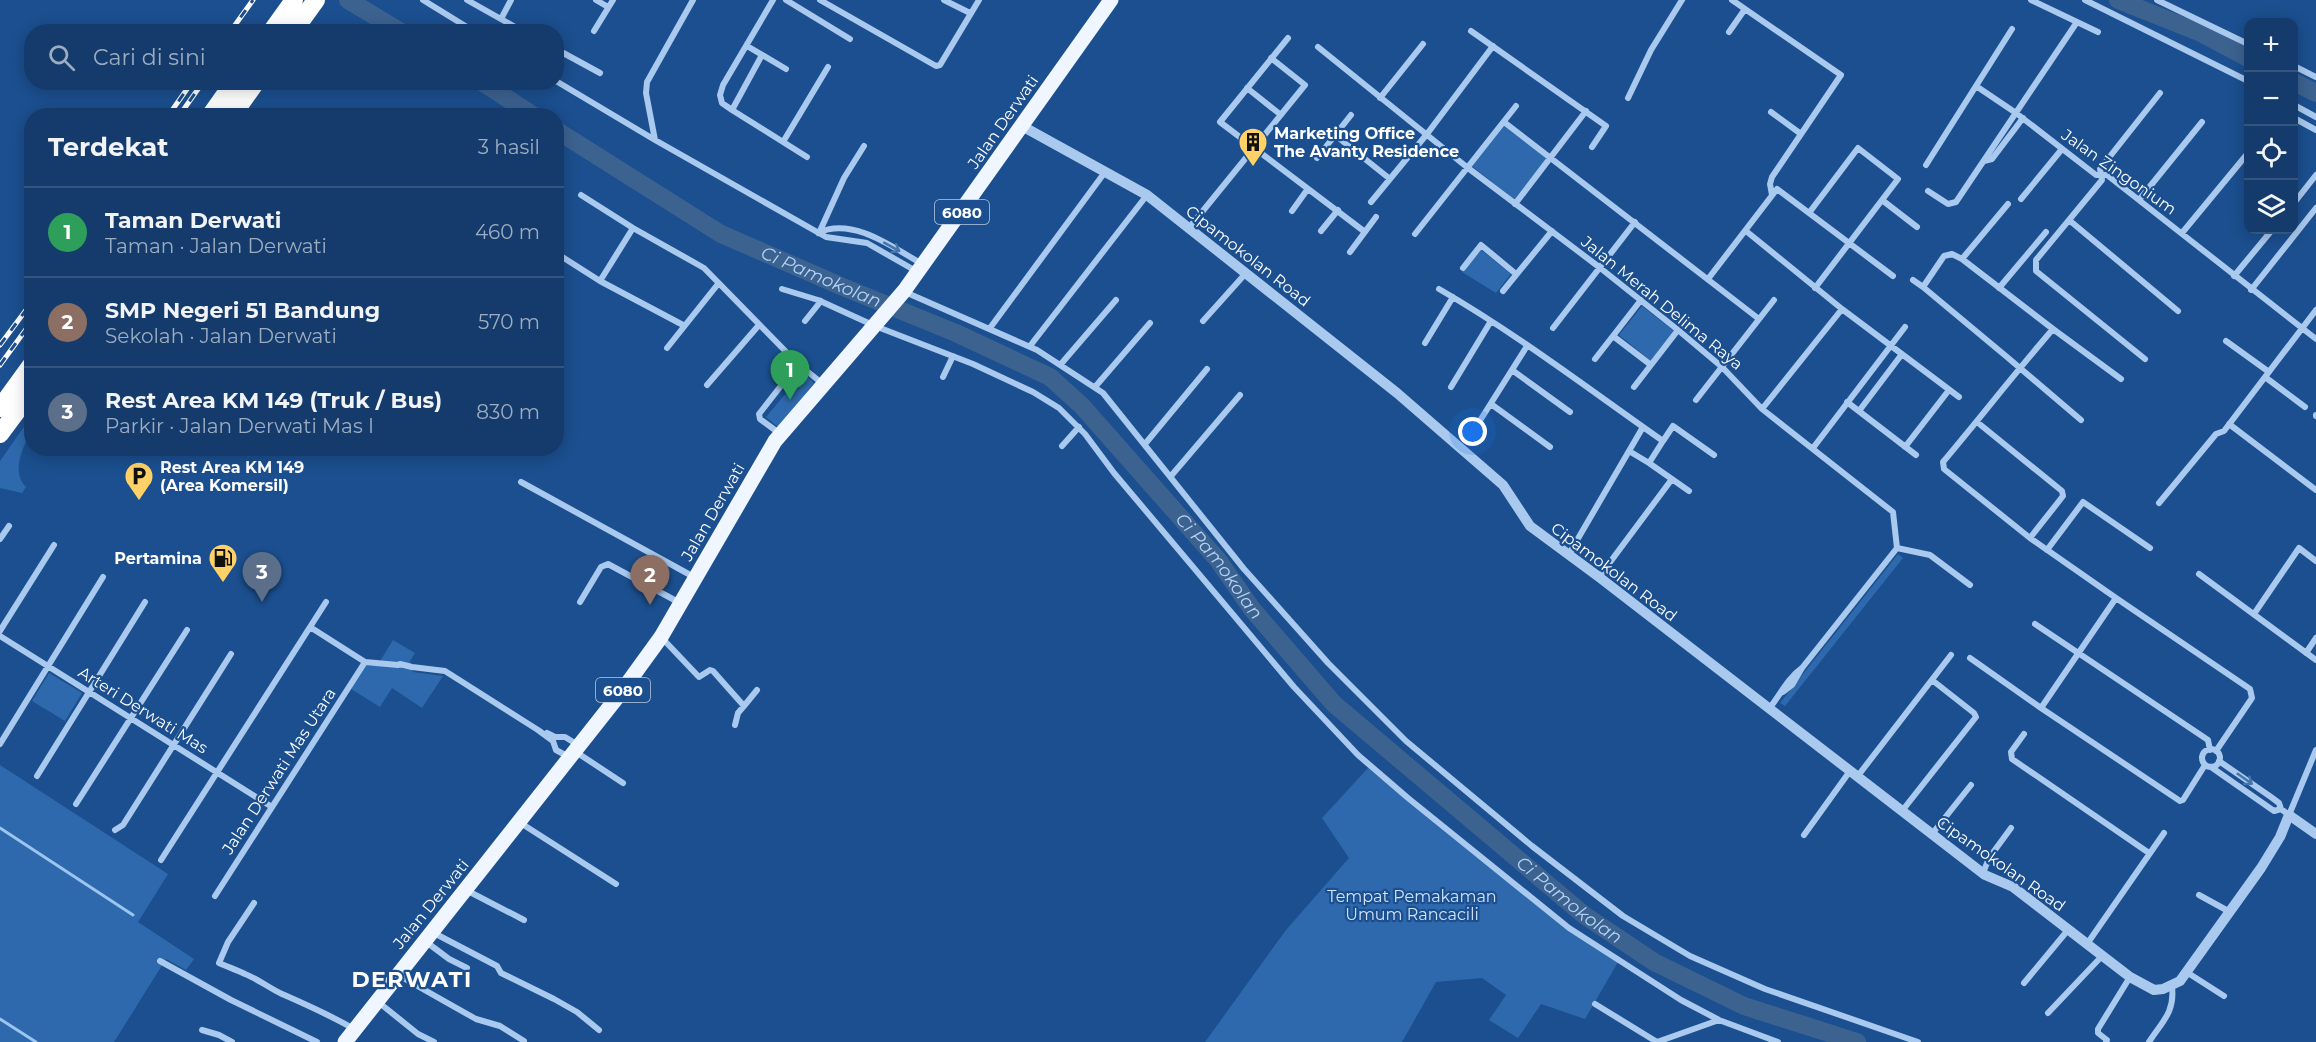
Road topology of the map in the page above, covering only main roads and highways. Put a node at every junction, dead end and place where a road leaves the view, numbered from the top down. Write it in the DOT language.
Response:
graph roads {
  1 [pos="294,0"];
  2 [pos="1110,0"];
  3 [pos="313,4"];
  4 [pos="277,24"];
  5 [pos="299,24"];
  6 [pos="228,90"];
  7 [pos="250,90"];
  8 [pos="216,108"];
  9 [pos="238,108"];
  10 [pos="24,375"];
  11 [pos="24,402"];
  12 [pos="0,408"];
  13 [pos="0,434"];
  14 [pos="345,1042"];
  1 -- 4 [label="highway"];
  2 -- 14 [label="main road, Jalan Derwati / 6080"];
  3 -- 5 [label="highway"];
  6 -- 8 [label="highway"];
  7 -- 9 [label="highway"];
  10 -- 12 [label="highway"];
  11 -- 13 [label="highway"];
}
